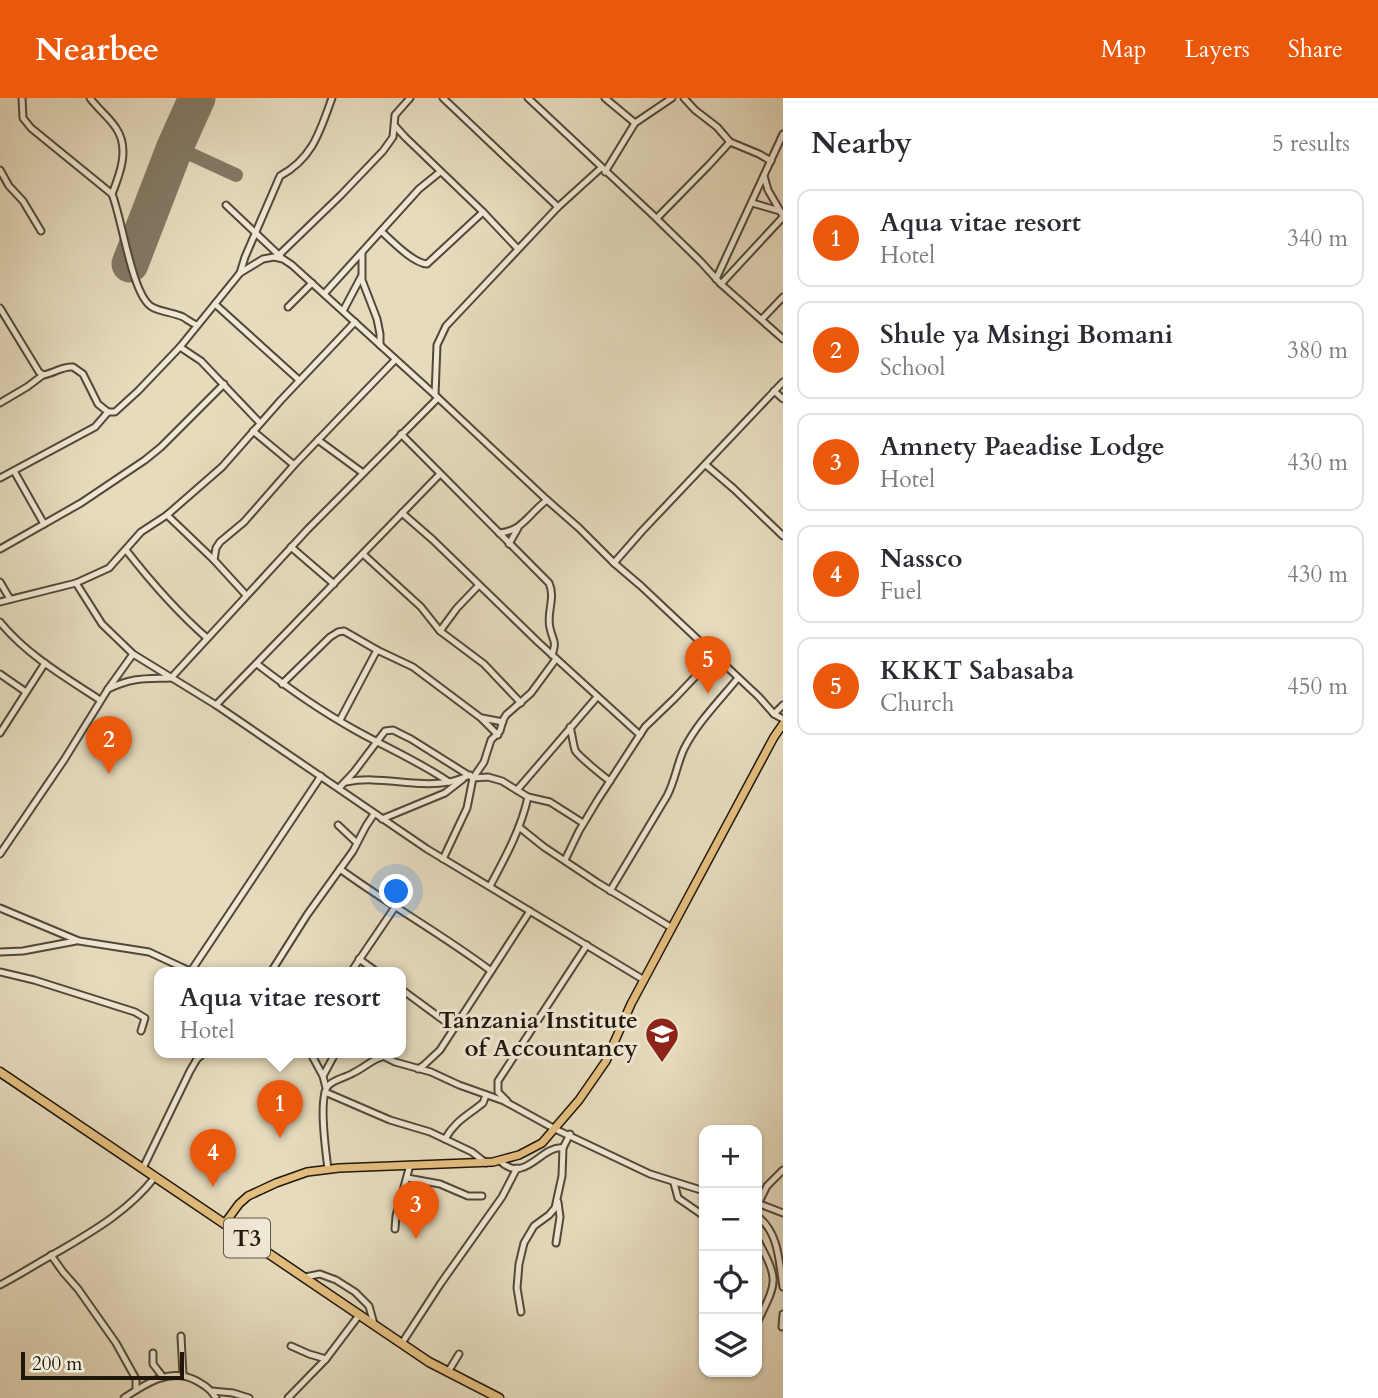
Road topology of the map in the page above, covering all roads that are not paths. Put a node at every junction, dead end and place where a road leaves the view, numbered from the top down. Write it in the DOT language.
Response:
graph roads {
  1 [pos="22,98"];
  2 [pos="90,98"];
  3 [pos="332,98"];
  4 [pos="410,98"];
  5 [pos="443,98"];
  6 [pos="528,98"];
  7 [pos="672,98"];
  8 [pos="684,98"];
  9 [pos="606,99"];
  10 [pos="690,106"];
  11 [pos="635,123"];
  12 [pos="395,126"];
  13 [pos="783,134"];
  14 [pos="730,142"];
  15 [pos="783,154"];
  16 [pos="773,158"];
  17 [pos="0,170"];
  18 [pos="603,170"];
  19 [pos="440,172"];
  20 [pos="764,176"];
  21 [pos="112,194"];
  22 [pos="752,203"];
  23 [pos="226,205"];
  24 [pos="558,207"];
  25 [pos="483,212"];
  26 [pos="782,215"];
  27 [pos="657,218"];
  28 [pos="41,231"];
  29 [pos="381,231"];
  30 [pos="256,232"];
  31 [pos="518,249"];
  32 [pos="362,252"];
  33 [pos="281,257"];
  34 [pos="737,267"];
  35 [pos="720,270"];
  36 [pos="240,273"];
  37 [pos="361,276"];
  38 [pos="718,282"];
  39 [pos="312,283"];
  40 [pos="324,294"];
  41 [pos="783,297"];
  42 [pos="215,304"];
  43 [pos="288,307"];
  44 [pos="0,308"];
  45 [pos="343,311"];
  46 [pos="762,319"];
  47 [pos="355,322"];
  48 [pos="197,325"];
  49 [pos="783,339"];
  50 [pos="380,345"];
  51 [pos="180,347"];
  52 [pos="395,360"];
  53 [pos="43,375"];
  54 [pos="299,380"];
  55 [pos="783,382"];
  56 [pos="224,384"];
  57 [pos="774,391"];
  58 [pos="437,397"];
  59 [pos="783,399"];
  60 [pos="0,403"];
  61 [pos="107,412"];
  62 [pos="260,423"];
  63 [pos="253,431"];
  64 [pos="401,434"];
  65 [pos="318,440"];
  66 [pos="294,465"];
  67 [pos="706,465"];
  68 [pos="14,471"];
  69 [pos="363,473"];
  70 [pos="440,474"];
  71 [pos="0,478"];
  72 [pos="547,500"];
  73 [pos="402,513"];
  74 [pos="167,515"];
  75 [pos="44,524"];
  76 [pos="518,528"];
  77 [pos="499,534"];
  78 [pos="783,536"];
  79 [pos="509,544"];
  80 [pos="291,547"];
  81 [pos="0,549"];
  82 [pos="126,550"];
  83 [pos="363,554"];
  84 [pos="214,560"];
  85 [pos="614,563"];
  86 [pos="0,582"];
  87 [pos="76,583"];
  88 [pos="334,584"];
  89 [pos="479,585"];
  90 [pos="246,595"];
  91 [pos="10,599"];
  92 [pos="0,602"];
  93 [pos="0,622"];
  94 [pos="440,631"];
  95 [pos="207,638"];
  96 [pos="377,650"];
  97 [pos="134,654"];
  98 [pos="715,656"];
  99 [pos="554,657"];
  100 [pos="45,663"];
  101 [pos="257,664"];
  102 [pos="0,674"];
  103 [pos="171,678"];
  104 [pos="738,678"];
  105 [pos="282,684"];
  106 [pos="108,688"];
  107 [pos="26,692"];
  108 [pos="597,697"];
  109 [pos="100,700"];
  110 [pos="522,703"];
  111 [pos="216,705"];
  112 [pos="783,705"];
  113 [pos="0,714"];
  114 [pos="774,714"];
  115 [pos="481,718"];
  116 [pos="8,720"];
  117 [pos="340,720"];
  118 [pos="503,722"];
  119 [pos="783,722"];
  120 [pos="570,727"];
  121 [pos="0,733"];
  122 [pos="498,735"];
  123 [pos="640,735"];
  124 [pos="376,742"];
  125 [pos="486,756"];
  126 [pos="321,776"];
  127 [pos="470,777"];
  128 [pos="488,777"];
  129 [pos="610,781"];
  130 [pos="346,782"];
  131 [pos="449,782"];
  132 [pos="339,788"];
  133 [pos="517,790"];
  134 [pos="528,797"];
  135 [pos="374,814"];
  136 [pos="382,818"];
  137 [pos="583,823"];
  138 [pos="338,825"];
  139 [pos="519,827"];
  140 [pos="357,843"];
  141 [pos="0,854"];
  142 [pos="443,859"];
  143 [pos="565,860"];
  144 [pos="340,869"];
  145 [pos="490,886"];
  146 [pos="610,891"];
  147 [pos="395,907"];
  148 [pos="0,908"];
  149 [pos="530,911"];
  150 [pos="672,928"];
  151 [pos="79,941"];
  152 [pos="587,945"];
  153 [pos="0,952"];
  154 [pos="359,959"];
  155 [pos="180,967"];
  156 [pos="194,967"];
  157 [pos="274,967"];
  158 [pos="354,967"];
  159 [pos="370,967"];
  160 [pos="491,971"];
  161 [pos="0,972"];
  162 [pos="644,979"];
  163 [pos="406,993"];
  164 [pos="454,1028"];
  165 [pos="141,1031"];
  166 [pos="198,1058"];
  167 [pos="313,1058"];
  168 [pos="333,1058"];
  169 [pos="379,1058"];
  170 [pos="385,1058"];
  171 [pos="418,1069"];
  172 [pos="0,1072"];
  173 [pos="323,1076"];
  174 [pos="326,1090"];
  175 [pos="486,1095"];
  176 [pos="514,1108"];
  177 [pos="555,1129"];
  178 [pos="570,1134"];
  179 [pos="445,1139"];
  180 [pos="563,1148"];
  181 [pos="500,1161"];
  182 [pos="486,1163"];
  183 [pos="410,1165"];
  184 [pos="143,1168"];
  185 [pos="517,1168"];
  186 [pos="328,1169"];
  187 [pos="783,1170"];
  188 [pos="155,1177"];
  189 [pos="407,1178"];
  190 [pos="674,1183"];
  191 [pos="699,1190"];
  192 [pos="762,1194"];
  193 [pos="482,1196"];
  194 [pos="558,1199"];
  195 [pos="762,1205"];
  196 [pos="699,1213"];
  197 [pos="783,1213"];
  198 [pos="762,1221"];
  199 [pos="225,1223"];
  200 [pos="395,1229"];
  201 [pos="556,1243"];
  202 [pos="762,1247"];
  203 [pos="51,1255"];
  204 [pos="304,1277"];
  205 [pos="0,1285"];
  206 [pos="783,1287"];
  207 [pos="521,1312"];
  208 [pos="360,1314"];
  209 [pos="762,1314"];
  210 [pos="783,1314"];
  211 [pos="374,1324"];
  212 [pos="782,1327"];
  213 [pos="181,1336"];
  214 [pos="402,1343"];
  215 [pos="291,1346"];
  216 [pos="153,1353"];
  217 [pos="459,1354"];
  218 [pos="326,1359"];
  219 [pos="447,1372"];
  220 [pos="183,1375"];
  221 [pos="163,1377"];
  222 [pos="136,1390"];
  223 [pos="212,1391"];
  224 [pos="124,1398"];
  225 [pos="216,1398"];
  226 [pos="249,1398"];
  227 [pos="288,1398"];
  228 [pos="499,1398"];
  1 -- 21 [label="street"];
  2 -- 21 [label="street"];
  3 -- 30 [label="street"];
  4 -- 12 [label="street"];
  5 -- 24 [label="street"];
  6 -- 18 [label="street"];
  7 -- 10 [label="street"];
  7 -- 11 [label="street"];
  8 -- 10 [label="street"];
  9 -- 11 [label="street"];
  10 -- 14 [label="street"];
  11 -- 18 [label="street"];
  12 -- 19 [label="street"];
  12 -- 33 [label="street"];
  13 -- 16 [label="street"];
  14 -- 16 [label="street"];
  14 -- 27 [label="street"];
  15 -- 16 [label="street"];
  16 -- 20 [label="street"];
  17 -- 28 [label="street"];
  18 -- 24 [label="street"];
  18 -- 27 [label="street"];
  19 -- 25 [label="street"];
  19 -- 29 [label="street"];
  20 -- 22 [label="street"];
  20 -- 26 [label="street"];
  21 -- 48 [label="street"];
  22 -- 26 [label="street"];
  22 -- 35 [label="street"];
  23 -- 30 [label="street"];
  24 -- 31 [label="street"];
  25 -- 29 [label="street"];
  25 -- 31 [label="street"];
  26 -- 34 [label="street"];
  27 -- 38 [label="street"];
  29 -- 32 [label="street"];
  30 -- 33 [label="street"];
  30 -- 36 [label="street"];
  31 -- 58 [label="street"];
  32 -- 37 [label="street"];
  32 -- 40 [label="street"];
  33 -- 36 [label="street"];
  33 -- 39 [label="street"];
  34 -- 35 [label="street"];
  34 -- 38 [label="street"];
  35 -- 38 [label="street"];
  36 -- 42 [label="street"];
  37 -- 45 [label="street"];
  37 -- 50 [label="street"];
  38 -- 46 [label="street"];
  39 -- 40 [label="street"];
  39 -- 43 [label="street"];
  40 -- 45 [label="street"];
  41 -- 46 [label="street"];
  42 -- 48 [label="street"];
  42 -- 54 [label="street"];
  44 -- 53 [label="street"];
  45 -- 47 [label="street"];
  46 -- 49 [label="street"];
  47 -- 50 [label="street"];
  47 -- 54 [label="street"];
  48 -- 51 [label="street"];
  50 -- 52 [label="street"];
  51 -- 56 [label="street"];
  51 -- 61 [label="street"];
  52 -- 58 [label="street"];
  52 -- 65 [label="street"];
  53 -- 60 [label="street"];
  53 -- 61 [label="street"];
  54 -- 62 [label="street"];
  55 -- 57 [label="street"];
  56 -- 62 [label="street"];
  56 -- 75 [label="street"];
  57 -- 59 [label="street"];
  57 -- 67 [label="street"];
  58 -- 64 [label="street"];
  58 -- 72 [label="street"];
  61 -- 68 [label="street"];
  62 -- 63 [label="street"];
  63 -- 66 [label="street"];
  63 -- 74 [label="street"];
  64 -- 69 [label="street"];
  64 -- 70 [label="street"];
  65 -- 66 [label="street"];
  65 -- 69 [label="street"];
  66 -- 84 [label="street"];
  67 -- 78 [label="street"];
  67 -- 85 [label="street"];
  68 -- 71 [label="street"];
  68 -- 75 [label="street"];
  69 -- 80 [label="street"];
  70 -- 73 [label="street"];
  70 -- 77 [label="street"];
  72 -- 76 [label="street"];
  72 -- 85 [label="street"];
  73 -- 83 [label="street"];
  73 -- 89 [label="street"];
  74 -- 82 [label="street"];
  74 -- 84 [label="street"];
  75 -- 81 [label="street"];
  76 -- 77 [label="street"];
  76 -- 79 [label="street"];
  77 -- 79 [label="street"];
  79 -- 99 [label="street"];
  80 -- 88 [label="street"];
  80 -- 90 [label="street"];
  82 -- 87 [label="street"];
  82 -- 95 [label="street"];
  83 -- 88 [label="street"];
  83 -- 94 [label="street"];
  84 -- 90 [label="street"];
  85 -- 98 [label="street"];
  86 -- 91 [label="street"];
  87 -- 91 [label="street"];
  87 -- 97 [label="street"];
  88 -- 101 [label="street"];
  89 -- 94 [label="street"];
  89 -- 99 [label="street"];
  90 -- 95 [label="street"];
  91 -- 92 [label="street"];
  93 -- 100 [label="street"];
  94 -- 110 [label="street"];
  95 -- 103 [label="street"];
  96 -- 105 [label="street"];
  96 -- 115 [label="street"];
  96 -- 117 [label="street"];
  97 -- 103 [label="street"];
  97 -- 106 [label="street"];
  98 -- 104 [label="street"];
  98 -- 123 [label="street"];
  99 -- 108 [label="street"];
  99 -- 110 [label="street"];
  100 -- 107 [label="street"];
  100 -- 109 [label="street"];
  101 -- 105 [label="street"];
  101 -- 111 [label="street"];
  102 -- 107 [label="street"];
  103 -- 106 [label="street"];
  103 -- 111 [label="street"];
  104 -- 114 [label="street"];
  104 -- 146 [label="street"];
  105 -- 117 [label="street"];
  106 -- 109 [label="street"];
  107 -- 116 [label="street"];
  108 -- 120 [label="street"];
  108 -- 123 [label="street"];
  109 -- 141 [label="street"];
  110 -- 118 [label="street"];
  111 -- 126 [label="street"];
  112 -- 114 [label="street"];
  113 -- 116 [label="street"];
  114 -- 119 [label="street"];
  115 -- 118 [label="street"];
  115 -- 122 [label="street"];
  116 -- 121 [label="street"];
  117 -- 124 [label="street"];
  118 -- 122 [label="street"];
  119 -- 150 [label="main road"];
  120 -- 129 [label="street"];
  120 -- 133 [label="street"];
  122 -- 125 [label="street"];
  123 -- 129 [label="street"];
  124 -- 127 [label="street"];
  124 -- 130 [label="street"];
  124 -- 131 [label="street"];
  125 -- 127 [label="street"];
  125 -- 128 [label="street"];
  126 -- 132 [label="street"];
  126 -- 156 [label="street"];
  127 -- 128 [label="street"];
  127 -- 131 [label="street"];
  127 -- 136 [label="street"];
  127 -- 142 [label="street"];
  128 -- 133 [label="street"];
  129 -- 137 [label="street"];
  130 -- 131 [label="street"];
  130 -- 132 [label="street"];
  132 -- 135 [label="street"];
  133 -- 134 [label="street"];
  134 -- 137 [label="street"];
  134 -- 139 [label="street"];
  135 -- 136 [label="street"];
  135 -- 140 [label="street"];
  136 -- 142 [label="street"];
  137 -- 143 [label="street"];
  138 -- 140 [label="street"];
  139 -- 143 [label="street"];
  139 -- 145 [label="street"];
  140 -- 144 [label="street"];
  142 -- 145 [label="street"];
  143 -- 146 [label="street"];
  144 -- 147 [label="street"];
  144 -- 157 [label="street"];
  145 -- 149 [label="street"];
  146 -- 150 [label="street"];
  147 -- 154 [label="street"];
  147 -- 160 [label="street"];
  148 -- 151 [label="street"];
  149 -- 152 [label="street"];
  149 -- 160 [label="street"];
  150 -- 162 [label="main road"];
  151 -- 153 [label="street"];
  151 -- 155 [label="street"];
  152 -- 162 [label="street"];
  152 -- 176 [label="street"];
  154 -- 158 [label="street"];
  154 -- 159 [label="street"];
  160 -- 164 [label="street"];
  161 -- 165 [label="street"];
  162 -- 177 [label="main road"];
  163 -- 164 [label="street"];
  164 -- 171 [label="street"];
  166 -- 184 [label="street"];
  167 -- 173 [label="street"];
  168 -- 173 [label="street"];
  169 -- 174 [label="street"];
  170 -- 171 [label="street"];
  171 -- 175 [label="street"];
  172 -- 184 [label="highway, T3"];
  173 -- 174 [label="street"];
  174 -- 179 [label="street"];
  174 -- 186 [label="street"];
  175 -- 176 [label="street"];
  175 -- 179 [label="street"];
  176 -- 177 [label="street"];
  177 -- 178 [label="street"];
  177 -- 181 [label="main road"];
  178 -- 180 [label="street"];
  178 -- 190 [label="street"];
  179 -- 182 [label="street"];
  180 -- 185 [label="street"];
  180 -- 194 [label="street"];
  181 -- 182 [label="main road"];
  181 -- 185 [label="street"];
  182 -- 183 [label="main road"];
  183 -- 186 [label="main road"];
  183 -- 189 [label="street"];
  184 -- 188 [label="highway, T3"];
  185 -- 214 [label="street"];
  186 -- 199 [label="main road"];
  187 -- 192 [label="street"];
  188 -- 199 [label="highway, T3"];
  188 -- 203 [label="street"];
  189 -- 193 [label="street"];
  189 -- 200 [label="street"];
  190 -- 191 [label="street"];
  190 -- 196 [label="street"];
  194 -- 201 [label="street"];
  194 -- 207 [label="street"];
  195 -- 197 [label="street"];
  198 -- 206 [label="street"];
  199 -- 204 [label="highway, T3"];
  202 -- 209 [label="street"];
  203 -- 205 [label="street"];
  203 -- 222 [label="street"];
  204 -- 208 [label="highway, T3"];
  204 -- 211 [label="street"];
  208 -- 211 [label="highway, T3"];
  208 -- 218 [label="street"];
  210 -- 212 [label="street"];
  211 -- 214 [label="highway, T3"];
  213 -- 220 [label="street"];
  214 -- 219 [label="highway, T3"];
  215 -- 218 [label="street"];
  216 -- 221 [label="street"];
  217 -- 219 [label="street"];
  218 -- 227 [label="street"];
  219 -- 228 [label="highway, T3"];
  220 -- 221 [label="street"];
  220 -- 223 [label="street"];
  221 -- 222 [label="street"];
  222 -- 224 [label="street"];
  223 -- 225 [label="street"];
  223 -- 226 [label="street"];
}
